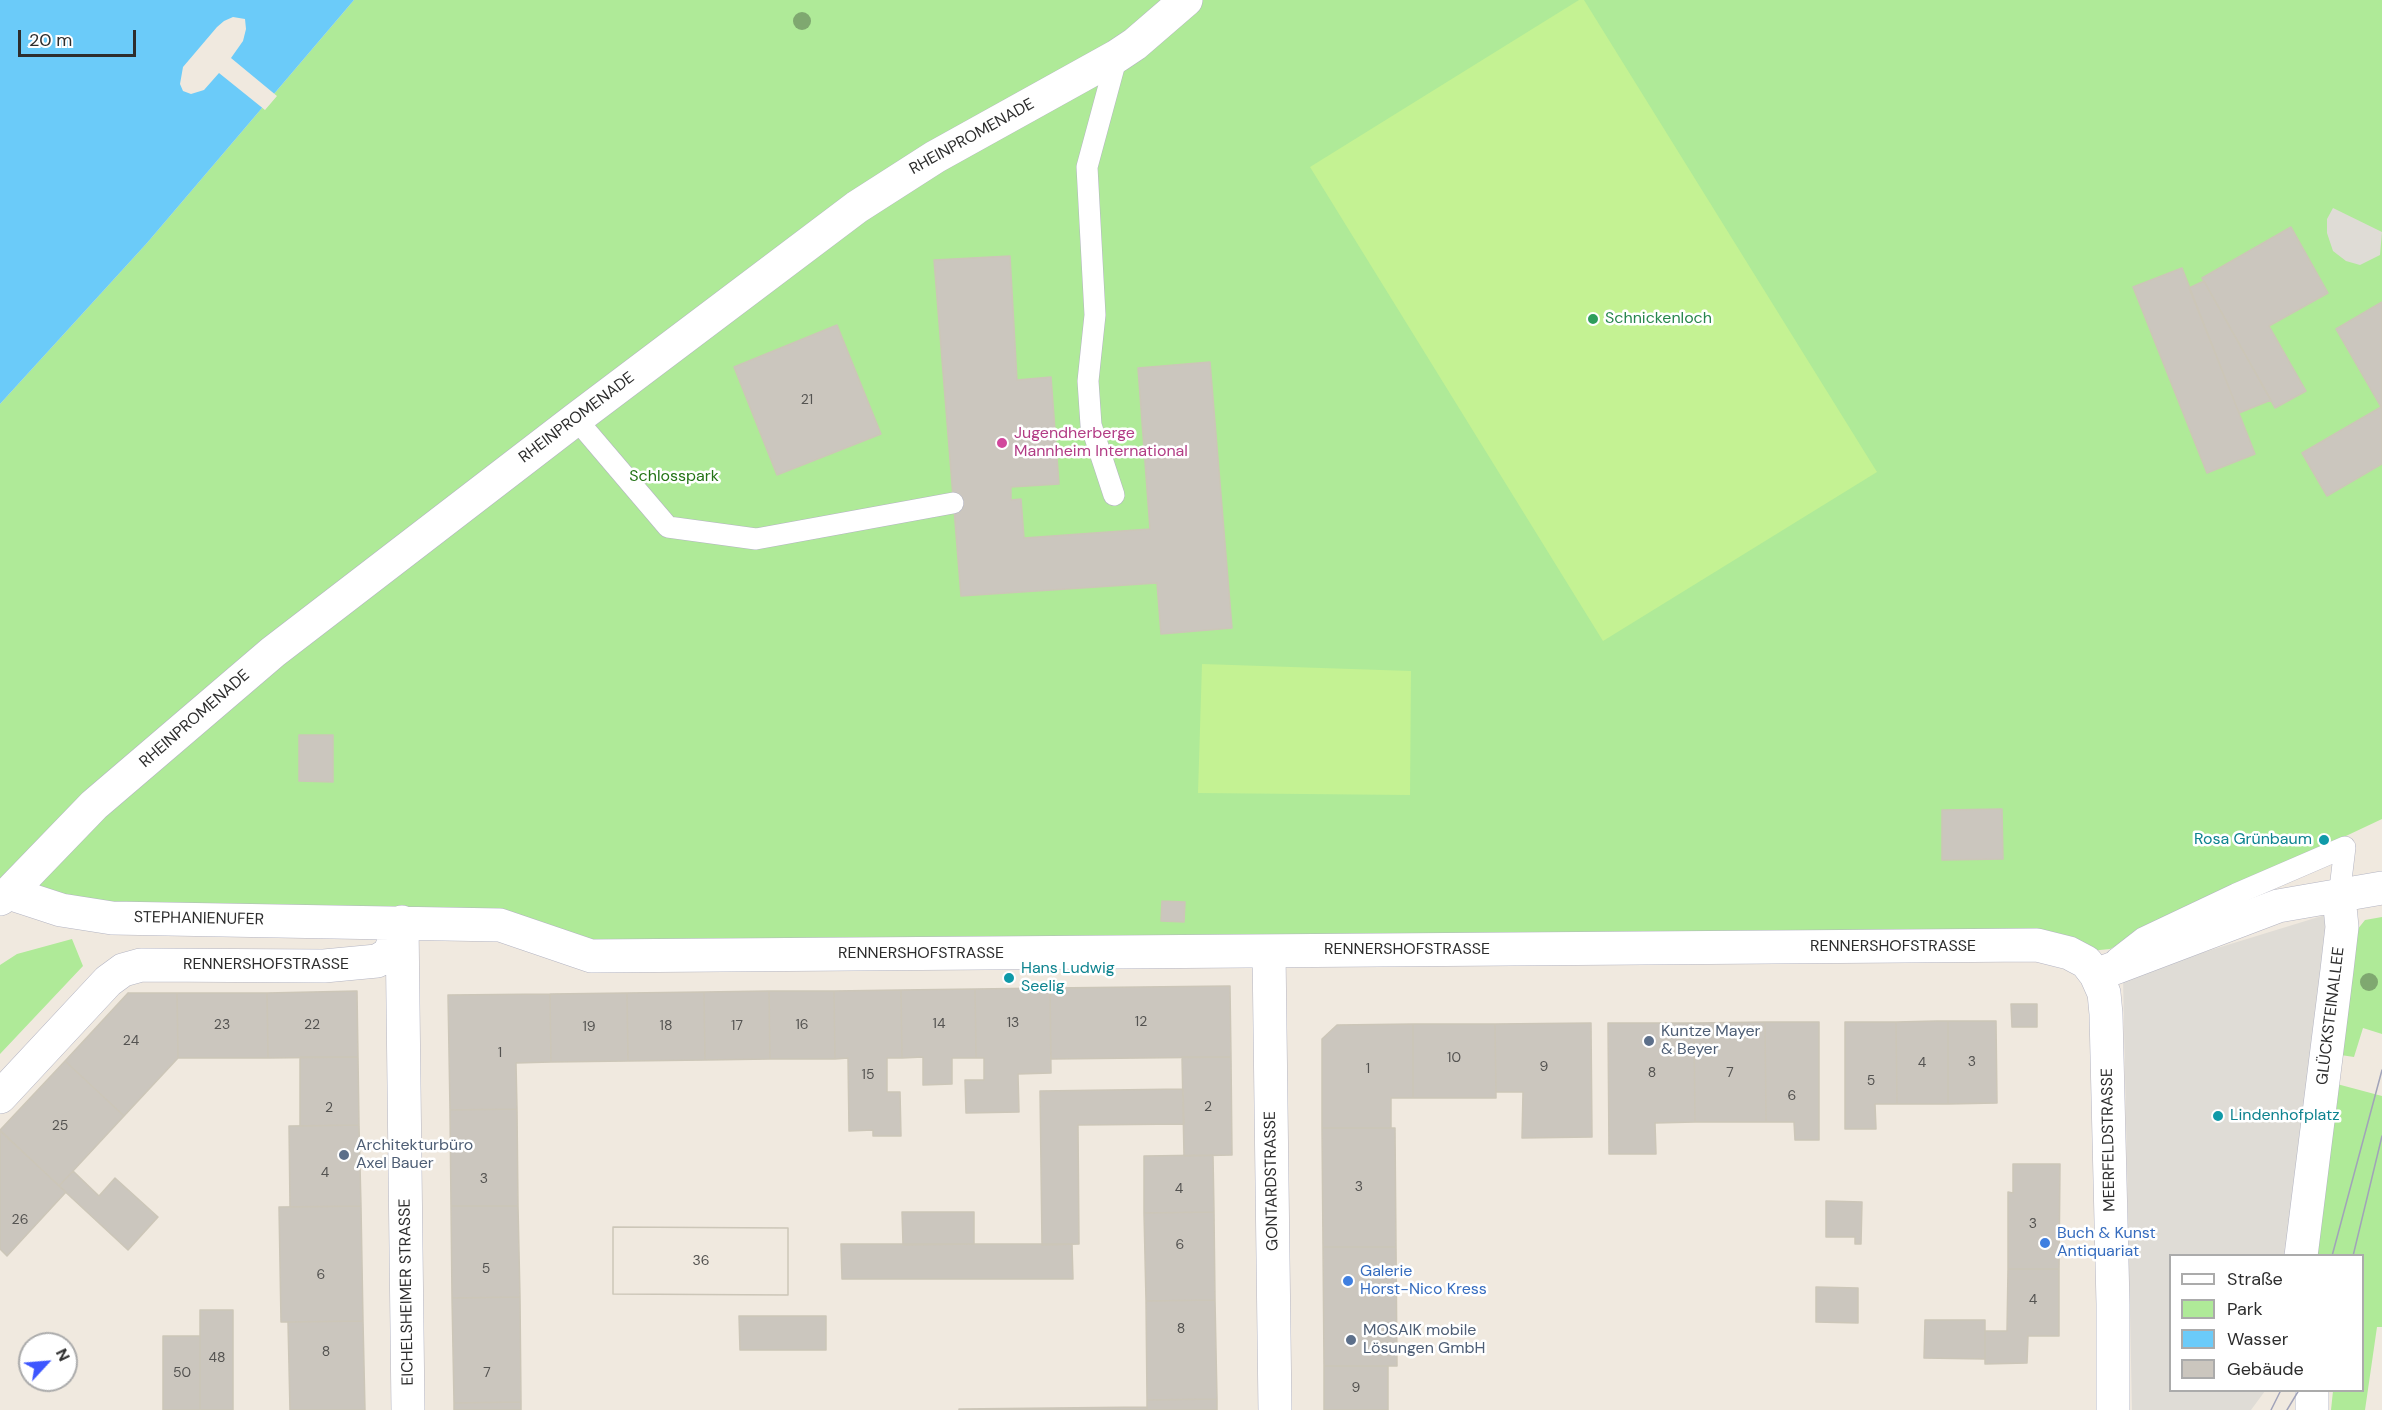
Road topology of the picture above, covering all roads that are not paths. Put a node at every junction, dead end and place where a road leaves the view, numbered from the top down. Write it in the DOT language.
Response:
graph roads {
  1 [pos="1186,0"];
  2 [pos="1117,56"];
  3 [pos="576,419"];
  4 [pos="1114,495"];
  5 [pos="953,503"];
  6 [pos="2382,888"];
  7 [pos="5,896"];
  8 [pos="2339,897"];
  9 [pos="402,922"];
  10 [pos="1269,951"];
  11 [pos="2096,975"];
  12 [pos="0,1097"];
  13 [pos="2301,1254"];
  14 [pos="2312,1392"];
  15 [pos="408,1410"];
  16 [pos="1275,1410"];
  17 [pos="2113,1410"];
  18 [pos="2312,1410"];
  1 -- 2 [label="street, RHEINPROMENADE"];
  2 -- 3 [label="street, RHEINPROMENADE"];
  2 -- 4 [label="lane"];
  3 -- 5 [label="lane"];
  3 -- 7 [label="street, RHEINPROMENADE"];
  6 -- 8 [label="street"];
  7 -- 9 [label="street, STEPHANIENUFER"];
  8 -- 11 [label="street"];
  8 -- 11 [label="lane, GLÜCKSTEINALLEE"];
  8 -- 13 [label="street, GLÜCKSTEINALLEE"];
  9 -- 10 [label="street, RENNERSHOFSTRASSE"];
  9 -- 12 [label="street, RENNERSHOFSTRASSE"];
  9 -- 15 [label="street, EICHELSHEIMER STRASSE"];
  10 -- 11 [label="street, RENNERSHOFSTRASSE"];
  10 -- 16 [label="street, GONTARDSTRASSE"];
  11 -- 17 [label="street, MEERFELDSTRASSE"];
  14 -- 18 [label="street"];
}
